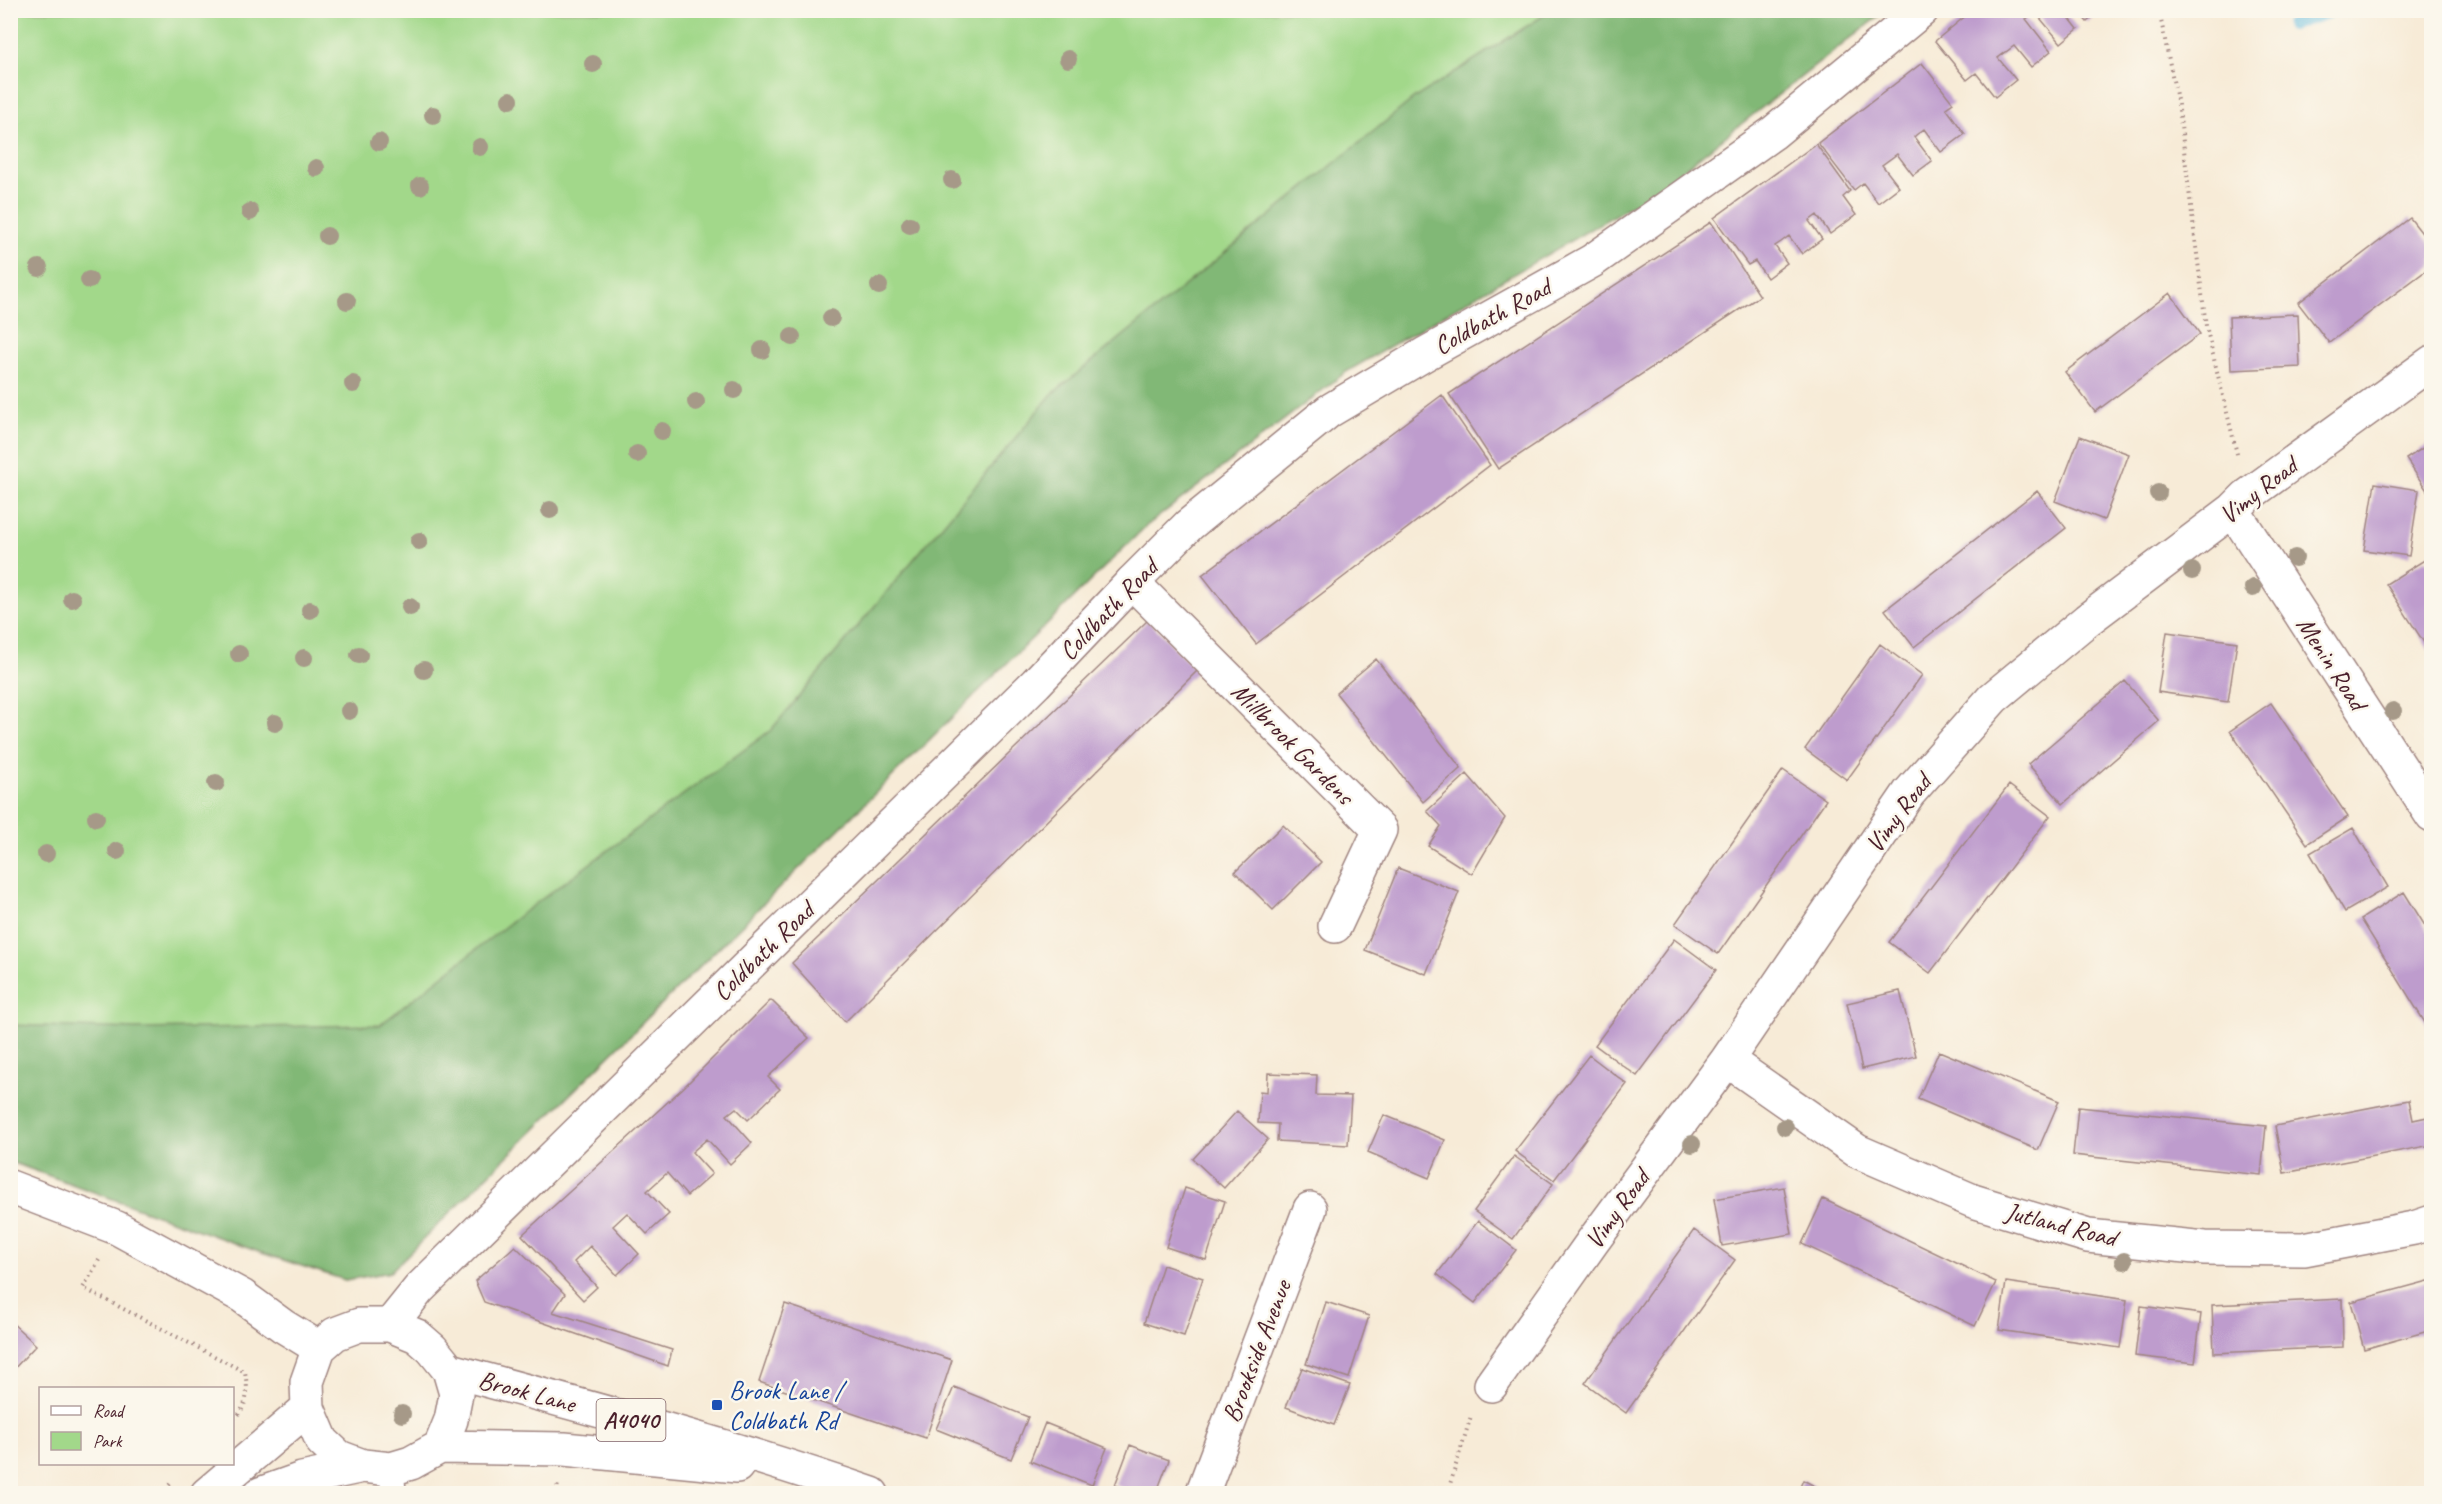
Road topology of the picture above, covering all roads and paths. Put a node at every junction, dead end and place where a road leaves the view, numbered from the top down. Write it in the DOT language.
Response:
graph roads {
  1 [pos="1922,10"];
  2 [pos="2159,10"];
  3 [pos="2432,362"];
  4 [pos="2240,503"];
  5 [pos="1132,582"];
  6 [pos="2432,816"];
  7 [pos="1335,926"];
  8 [pos="1727,1060"];
  9 [pos="10,1187"];
  10 [pos="1310,1209"];
  11 [pos="2432,1222"];
  12 [pos="117,1228"];
  13 [pos="390,1325"];
  14 [pos="319,1348"];
  15 [pos="449,1370"];
  16 [pos="1491,1384"];
  17 [pos="308,1408"];
  18 [pos="234,1419"];
  19 [pos="440,1447"];
  20 [pos="813,1474"];
  21 [pos="383,1476"];
  22 [pos="522,1486"];
  23 [pos="207,1494"];
  24 [pos="260,1494"];
  25 [pos="556,1494"];
  26 [pos="872,1494"];
  27 [pos="1202,1494"];
  28 [pos="1447,1494"];
  1 -- 5 [label="main road, Coldbath Road"];
  2 -- 4 [label="path"];
  3 -- 4 [label="main road, Vimy Road"];
  4 -- 6 [label="main road, Menin Road"];
  4 -- 8 [label="main road, Vimy Road"];
  5 -- 7 [label="main road, Millbrook Gardens"];
  5 -- 13 [label="main road, Coldbath Road"];
  8 -- 11 [label="main road, Jutland Road"];
  8 -- 16 [label="main road, Vimy Road"];
  9 -- 12 [label="main road"];
  10 -- 27 [label="main road, Brookside Avenue"];
  12 -- 14 [label="main road"];
  12 -- 18 [label="path"];
  13 -- 14 [label="main road"];
  13 -- 15 [label="main road"];
  14 -- 17 [label="main road"];
  15 -- 19 [label="main road"];
  15 -- 20 [label="main road, Brook Lane / A4040"];
  16 -- 28 [label="path"];
  17 -- 21 [label="main road"];
  17 -- 23 [label="main road"];
  19 -- 20 [label="main road, Brook Lane / A4040"];
  19 -- 21 [label="main road"];
  20 -- 26 [label="main road, Brook Lane / A4040"];
  21 -- 24 [label="main road"];
  22 -- 25 [label="path"];
}
